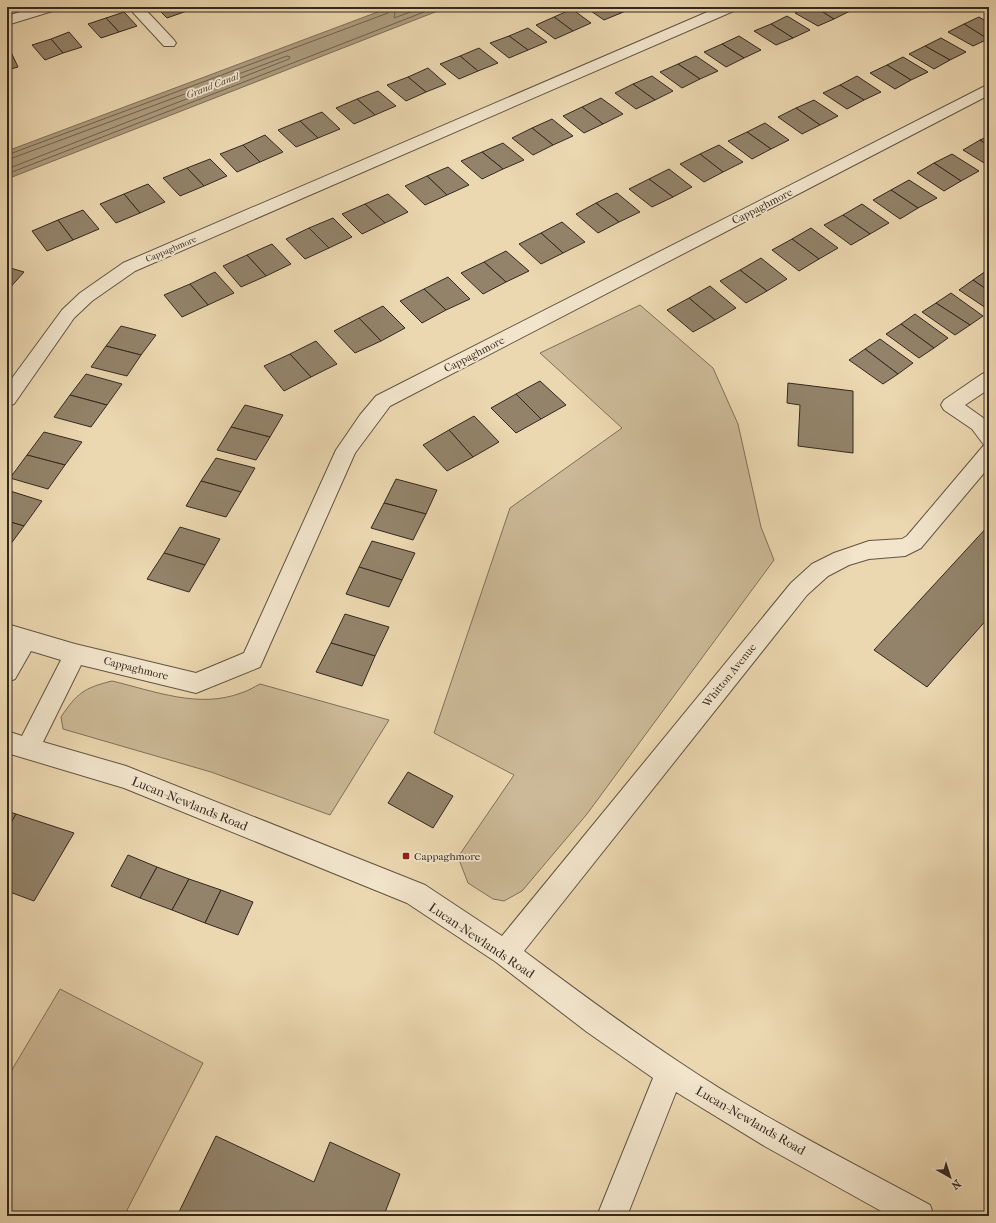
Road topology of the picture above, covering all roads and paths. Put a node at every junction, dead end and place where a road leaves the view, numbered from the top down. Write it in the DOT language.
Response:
graph roads {
  1 [pos="51,7"];
  2 [pos="134,7"];
  3 [pos="731,7"];
  4 [pos="7,22"];
  5 [pos="169,43"];
  6 [pos="989,89"];
  7 [pos="989,379"];
  8 [pos="7,398"];
  9 [pos="989,439"];
  10 [pos="989,451"];
  11 [pos="16,637"];
  12 [pos="75,654"];
  13 [pos="7,672"];
  14 [pos="18,745"];
  15 [pos="505,952"];
  16 [pos="670,1073"];
  17 [pos="612,1216"];
  18 [pos="919,1216"];
  1 -- 4 [label="street"];
  2 -- 5 [label="street"];
  3 -- 8 [label="street, Cappaghmore"];
  6 -- 12 [label="street, Cappaghmore"];
  7 -- 9 [label="street"];
  10 -- 15 [label="street, Whitton Avenue"];
  11 -- 12 [label="street, Cappaghmore"];
  11 -- 13 [label="street, Cappaghmore"];
  12 -- 14 [label="street"];
  14 -- 15 [label="street, Lucan-Newlands Road"];
  15 -- 16 [label="street, Lucan-Newlands Road"];
  16 -- 17 [label="street"];
  16 -- 18 [label="street, Lucan-Newlands Road"];
}
